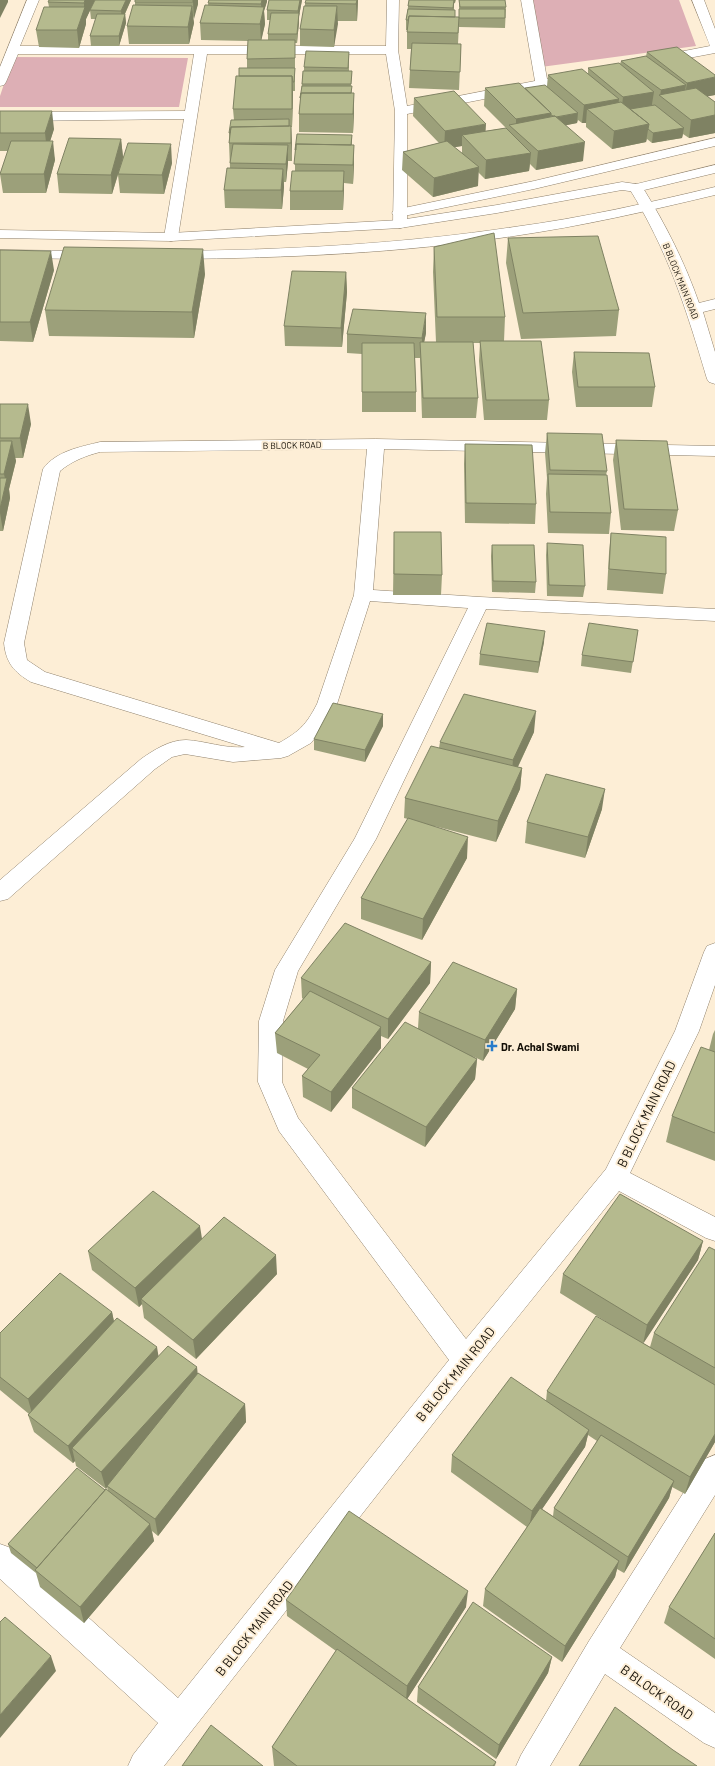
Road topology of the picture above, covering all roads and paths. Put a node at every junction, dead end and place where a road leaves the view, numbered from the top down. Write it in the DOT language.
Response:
graph roads {
  1 [pos="33,0"];
  2 [pos="393,0"];
  3 [pos="527,0"];
  4 [pos="698,0"];
  5 [pos="715,45"];
  6 [pos="715,49"];
  7 [pos="12,50"];
  8 [pos="392,50"];
  9 [pos="201,51"];
  10 [pos="648,62"];
  11 [pos="588,75"];
  12 [pos="0,82"];
  13 [pos="542,84"];
  14 [pos="401,111"];
  15 [pos="191,115"];
  16 [pos="0,116"];
  17 [pos="715,142"];
  18 [pos="715,169"];
  19 [pos="636,188"];
  20 [pos="715,191"];
  21 [pos="650,208"];
  22 [pos="399,219"];
  23 [pos="0,234"];
  24 [pos="171,237"];
  25 [pos="0,254"];
  26 [pos="108,255"];
  27 [pos="163,255"];
  28 [pos="715,304"];
  29 [pos="694,309"];
  30 [pos="715,379"];
  31 [pos="376,444"];
  32 [pos="715,451"];
  33 [pos="363,595"];
  34 [pos="480,603"];
  35 [pos="715,615"];
  36 [pos="281,751"];
  37 [pos="0,893"];
  38 [pos="715,952"];
  39 [pos="615,1177"];
  40 [pos="715,1230"];
  41 [pos="466,1360"];
  42 [pos="715,1469"];
  43 [pos="0,1559"];
  44 [pos="600,1652"];
  45 [pos="180,1722"];
  46 [pos="715,1732"];
  47 [pos="144,1766"];
  48 [pos="532,1766"];
  1 -- 7 [label="street"];
  2 -- 8 [label="street"];
  3 -- 13 [label="street"];
  4 -- 5 [label="street"];
  6 -- 10 [label="street"];
  7 -- 9 [label="street"];
  7 -- 12 [label="street"];
  8 -- 9 [label="street"];
  8 -- 14 [label="street"];
  9 -- 15 [label="street"];
  11 -- 13 [label="street"];
  13 -- 14 [label="street"];
  14 -- 22 [label="street"];
  15 -- 16 [label="street"];
  15 -- 24 [label="street"];
  17 -- 22 [label="street"];
  18 -- 19 [label="street"];
  19 -- 21 [label="street, B BLOCK MAIN ROAD"];
  19 -- 22 [label="street"];
  20 -- 21 [label="street"];
  21 -- 27 [label="street"];
  21 -- 29 [label="street, B BLOCK MAIN ROAD"];
  22 -- 24 [label="street"];
  23 -- 24 [label="street"];
  25 -- 26 [label="street"];
  28 -- 29 [label="street"];
  29 -- 30 [label="street, B BLOCK MAIN ROAD"];
  31 -- 32 [label="street, B BLOCK ROAD"];
  31 -- 33 [label="street"];
  31 -- 36 [label="street, B BLOCK ROAD"];
  33 -- 34 [label="street"];
  33 -- 36 [label="street"];
  34 -- 35 [label="street"];
  34 -- 41 [label="street"];
  36 -- 37 [label="street"];
  38 -- 39 [label="street, B BLOCK MAIN ROAD"];
  39 -- 40 [label="street"];
  39 -- 41 [label="street, B BLOCK MAIN ROAD"];
  41 -- 45 [label="street, B BLOCK MAIN ROAD"];
  42 -- 44 [label="street"];
  43 -- 45 [label="street"];
  44 -- 46 [label="street, B BLOCK ROAD"];
  44 -- 48 [label="street"];
  45 -- 47 [label="street, B BLOCK MAIN ROAD"];
}
